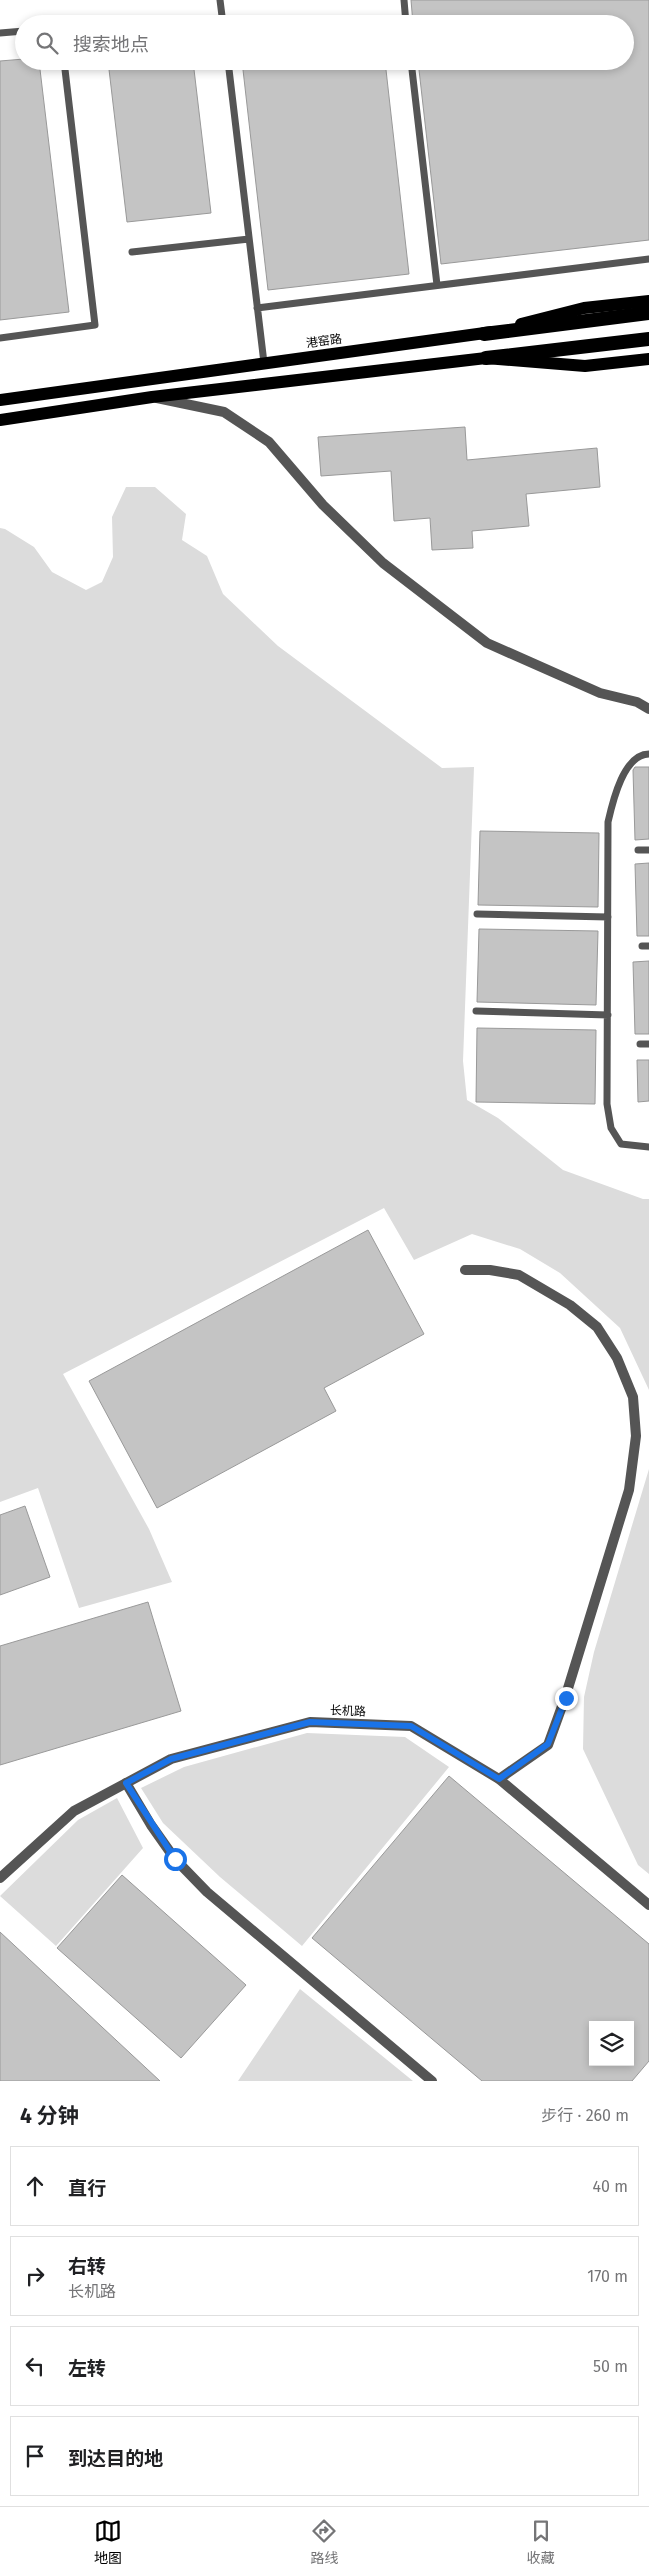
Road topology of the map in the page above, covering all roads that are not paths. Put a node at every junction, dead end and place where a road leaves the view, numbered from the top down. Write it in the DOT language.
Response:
graph roads {
  1 [pos="220,0"];
  2 [pos="404,0"];
  3 [pos="222,15"];
  4 [pos="405,15"];
  5 [pos="15,32"];
  6 [pos="0,34"];
  7 [pos="65,70"];
  8 [pos="229,70"];
  9 [pos="412,70"];
  10 [pos="249,239"];
  11 [pos="132,252"];
  12 [pos="649,259"];
  13 [pos="437,286"];
  14 [pos="649,300"];
  15 [pos="258,308"];
  16 [pos="649,313"];
  17 [pos="484,334"];
  18 [pos="0,338"];
  19 [pos="649,339"];
  20 [pos="486,358"];
  21 [pos="649,359"];
  22 [pos="264,363"];
  23 [pos="152,397"];
  24 [pos="0,400"];
  25 [pos="0,420"];
  26 [pos="649,709"];
  27 [pos="649,754"];
  28 [pos="638,850"];
  29 [pos="649,850"];
  30 [pos="477,914"];
  31 [pos="608,917"];
  32 [pos="476,1011"];
  33 [pos="608,1015"];
  34 [pos="640,1044"];
  35 [pos="649,1044"];
  36 [pos="649,1147"];
  37 [pos="465,1270"];
  38 [pos="499,1779"];
  39 [pos="126,1783"];
  40 [pos="0,1878"];
  41 [pos="649,1905"];
  42 [pos="432,2081"];
  1 -- 3 [label="lane"];
  2 -- 4 [label="lane"];
  5 -- 6 [label="lane"];
  7 -- 18 [label="lane"];
  8 -- 10 [label="lane"];
  9 -- 13 [label="lane"];
  10 -- 11 [label="lane"];
  10 -- 15 [label="lane"];
  12 -- 13 [label="lane"];
  13 -- 15 [label="lane"];
  14 -- 17 [label="main road, 港窑路"];
  15 -- 22 [label="lane"];
  16 -- 17 [label="highway"];
  17 -- 22 [label="main road, 港窑路"];
  19 -- 20 [label="highway"];
  20 -- 21 [label="main road"];
  20 -- 23 [label="main road"];
  22 -- 24 [label="main road, 港窑路"];
  23 -- 25 [label="main road"];
  23 -- 26 [label="street"];
  27 -- 31 [label="lane"];
  28 -- 29 [label="lane"];
  30 -- 31 [label="lane"];
  31 -- 33 [label="lane"];
  32 -- 33 [label="lane"];
  33 -- 36 [label="lane"];
  34 -- 35 [label="lane"];
  37 -- 38 [label="street"];
  38 -- 39 [label="street, 长机路"];
  38 -- 41 [label="street, 长机路"];
  39 -- 40 [label="street, 长机路"];
  39 -- 42 [label="street"];
}
